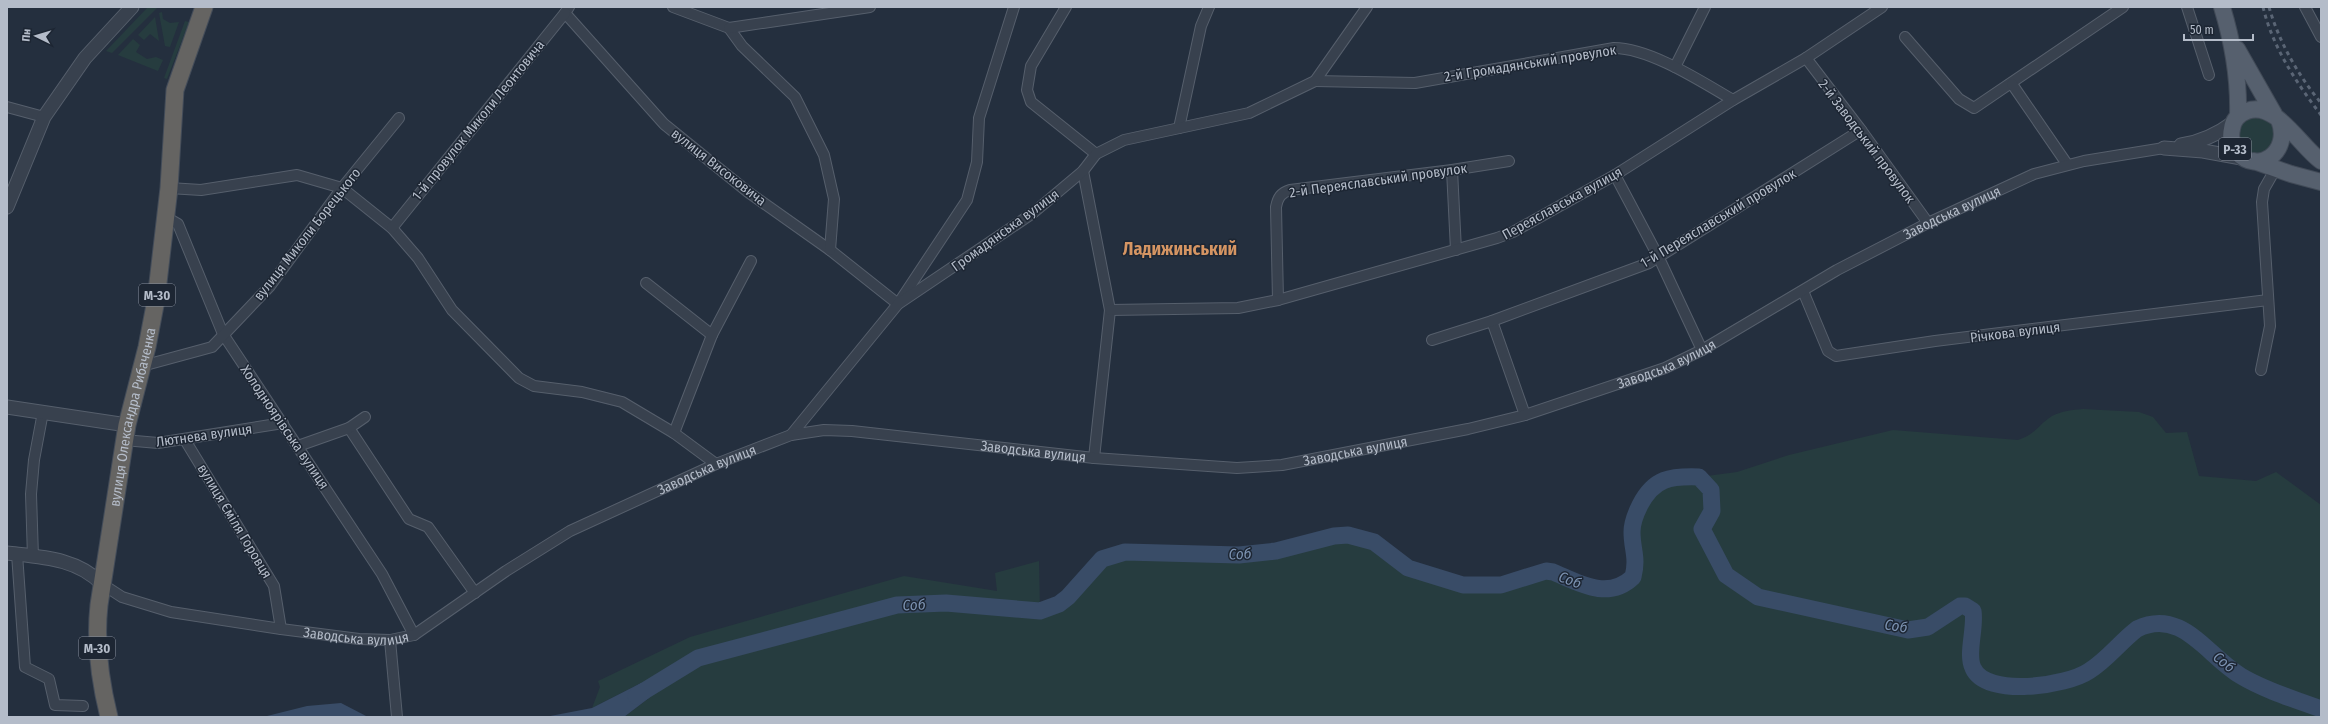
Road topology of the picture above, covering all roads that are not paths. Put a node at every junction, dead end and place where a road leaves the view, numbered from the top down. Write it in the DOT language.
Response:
graph roads {
  1 [pos="132,7"];
  2 [pos="204,7"];
  3 [pos="673,7"];
  4 [pos="870,7"];
  5 [pos="1014,7"];
  6 [pos="1066,7"];
  7 [pos="1209,7"];
  8 [pos="1367,7"];
  9 [pos="1705,7"];
  10 [pos="1882,7"];
  11 [pos="2123,7"];
  12 [pos="2187,7"];
  13 [pos="2222,7"];
  14 [pos="2305,7"];
  15 [pos="567,10"];
  16 [pos="729,28"];
  17 [pos="1905,37"];
  18 [pos="2321,37"];
  19 [pos="2232,38"];
  20 [pos="1806,58"];
  21 [pos="1675,67"];
  22 [pos="2209,76"];
  23 [pos="1315,82"];
  24 [pos="2012,84"];
  25 [pos="1733,100"];
  26 [pos="7,107"];
  27 [pos="44,117"];
  28 [pos="2277,117"];
  29 [pos="399,118"];
  30 [pos="2236,118"];
  31 [pos="1179,128"];
  32 [pos="1861,130"];
  33 [pos="2164,148"];
  34 [pos="1096,154"];
  35 [pos="2250,160"];
  36 [pos="1509,161"];
  37 [pos="2321,161"];
  38 [pos="2066,164"];
  39 [pos="2276,168"];
  40 [pos="1452,170"];
  41 [pos="1083,171"];
  42 [pos="1615,175"];
  43 [pos="2321,182"];
  44 [pos="169,188"];
  45 [pos="342,188"];
  46 [pos="7,207"];
  47 [pos="166,217"];
  48 [pos="1928,223"];
  49 [pos="392,228"];
  50 [pos="830,250"];
  51 [pos="1456,250"];
  52 [pos="1659,258"];
  53 [pos="751,260"];
  54 [pos="646,283"];
  55 [pos="1803,290"];
  56 [pos="1278,300"];
  57 [pos="2268,300"];
  58 [pos="898,304"];
  59 [pos="1110,310"];
  60 [pos="1492,321"];
  61 [pos="223,334"];
  62 [pos="712,335"];
  63 [pos="1432,340"];
  64 [pos="1702,350"];
  65 [pos="142,366"];
  66 [pos="2261,370"];
  67 [pos="7,407"];
  68 [pos="43,412"];
  69 [pos="1525,415"];
  70 [pos="365,417"];
  71 [pos="283,423"];
  72 [pos="349,428"];
  73 [pos="125,432"];
  74 [pos="674,433"];
  75 [pos="791,434"];
  76 [pos="185,440"];
  77 [pos="298,446"];
  78 [pos="1094,458"];
  79 [pos="716,464"];
  80 [pos="12,553"];
  81 [pos="33,556"];
  82 [pos="102,584"];
  83 [pos="475,593"];
  84 [pos="281,629"];
  85 [pos="414,634"];
  86 [pos="390,640"];
  87 [pos="83,706"];
  88 [pos="108,714"];
  89 [pos="396,716"];
  1 -- 27 [label="street"];
  2 -- 44 [label="highway, вулиця Олександра Рибаченка / М-30"];
  3 -- 16 [label="street"];
  4 -- 16 [label="street"];
  5 -- 58 [label="street"];
  6 -- 34 [label="street"];
  7 -- 31 [label="street"];
  8 -- 23 [label="street"];
  9 -- 21 [label="street"];
  10 -- 20 [label="street, Переяславська вулиця"];
  11 -- 24 [label="street"];
  12 -- 22 [label="street"];
  13 -- 19 [label="main road, Р-33"];
  14 -- 18 [label="street"];
  15 -- 49 [label="street, 1-й провулок Миколи Леонтовича"];
  15 -- 50 [label="street, вулиця Високовича"];
  16 -- 50 [label="street"];
  17 -- 24 [label="street"];
  19 -- 28 [label="main road, Р-33"];
  19 -- 30 [label="main road, Р-33"];
  20 -- 25 [label="street, Переяславська вулиця"];
  20 -- 32 [label="street, 2-й Заводський провулок"];
  21 -- 23 [label="street, 2-й Громадянський провулок"];
  21 -- 25 [label="street, 2-й Громадянський провулок"];
  23 -- 31 [label="street, Громадянська вулиця"];
  24 -- 38 [label="street"];
  25 -- 42 [label="street, Переяславська вулиця"];
  26 -- 27 [label="street"];
  27 -- 46 [label="street"];
  28 -- 30 [label="main road"];
  28 -- 35 [label="main road, Р-33"];
  28 -- 37 [label="main road, Р-33"];
  29 -- 45 [label="street, вулиця Миколи Борецького"];
  30 -- 33 [label="street, Заводська вулиця"];
  30 -- 35 [label="main road, Р-33"];
  31 -- 34 [label="street, Громадянська вулиця"];
  32 -- 48 [label="street, 2-й Заводський провулок"];
  32 -- 52 [label="street, 1-й Переяславський провулок"];
  33 -- 35 [label="street, Заводська вулиця"];
  33 -- 38 [label="street, Заводська вулиця"];
  34 -- 41 [label="street, Громадянська вулиця"];
  35 -- 39 [label="main road, Заводська вулиця / Р-33"];
  36 -- 40 [label="street, 2-й Переяславський провулок"];
  38 -- 48 [label="street, Заводська вулиця"];
  39 -- 43 [label="main road, Заводська вулиця / Р-33"];
  39 -- 57 [label="street"];
  40 -- 51 [label="street"];
  40 -- 56 [label="street, 2-й Переяславський провулок"];
  41 -- 58 [label="street, Громадянська вулиця"];
  41 -- 59 [label="street"];
  42 -- 51 [label="street, Переяславська вулиця"];
  42 -- 52 [label="street"];
  44 -- 45 [label="street"];
  44 -- 47 [label="highway, вулиця Олександра Рибаченка / М-30"];
  45 -- 49 [label="street"];
  45 -- 61 [label="street, вулиця Миколи Борецького"];
  47 -- 61 [label="street, Холодноярівська вулиця"];
  47 -- 65 [label="highway, вулиця Олександра Рибаченка / М-30"];
  48 -- 55 [label="street, Заводська вулиця"];
  49 -- 74 [label="street"];
  50 -- 58 [label="street, вулиця Високовича"];
  51 -- 56 [label="street, Переяславська вулиця"];
  52 -- 60 [label="street, 1-й Переяславський провулок"];
  52 -- 64 [label="street"];
  53 -- 62 [label="street"];
  54 -- 62 [label="street"];
  55 -- 57 [label="street, Річкова вулиця"];
  55 -- 64 [label="street, Заводська вулиця"];
  56 -- 59 [label="street, Переяславська вулиця"];
  57 -- 66 [label="street"];
  58 -- 75 [label="street, Громадянська вулиця"];
  59 -- 78 [label="street"];
  60 -- 63 [label="street, 1-й Переяславський провулок"];
  60 -- 69 [label="street"];
  61 -- 65 [label="street, вулиця Миколи Борецького"];
  61 -- 71 [label="street, Холодноярівська вулиця"];
  62 -- 74 [label="street"];
  64 -- 69 [label="street, Заводська вулиця"];
  65 -- 73 [label="highway, вулиця Олександра Рибаченка / М-30"];
  67 -- 68 [label="street"];
  68 -- 73 [label="street"];
  68 -- 81 [label="street"];
  69 -- 78 [label="street, Заводська вулиця"];
  70 -- 72 [label="street"];
  71 -- 76 [label="street, Лютнева вулиця"];
  71 -- 77 [label="street, Холодноярівська вулиця"];
  72 -- 77 [label="street"];
  72 -- 83 [label="street"];
  73 -- 76 [label="street, Лютнева вулиця"];
  73 -- 82 [label="highway, вулиця Олександра Рибаченка / М-30"];
  74 -- 79 [label="street"];
  75 -- 78 [label="street, Заводська вулиця"];
  75 -- 79 [label="street, Заводська вулиця"];
  76 -- 84 [label="street, вулиця Єміля Горовця"];
  77 -- 85 [label="street, Холодноярівська вулиця"];
  79 -- 83 [label="street, Заводська вулиця"];
  80 -- 81 [label="street, Заводська вулиця"];
  80 -- 87 [label="street"];
  81 -- 82 [label="street, Заводська вулиця"];
  82 -- 84 [label="street, Заводська вулиця"];
  82 -- 88 [label="highway, вулиця Олександра Рибаченка / М-30"];
  83 -- 85 [label="street, Заводська вулиця"];
  84 -- 86 [label="street, Заводська вулиця"];
  85 -- 86 [label="street, Заводська вулиця"];
  86 -- 89 [label="street"];
}
